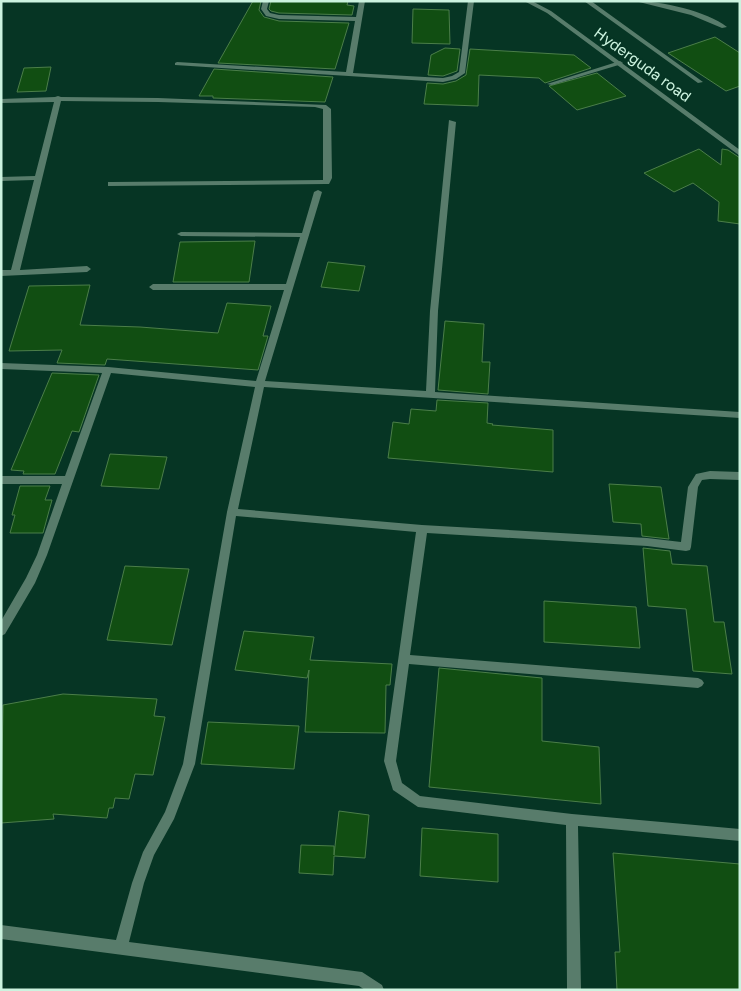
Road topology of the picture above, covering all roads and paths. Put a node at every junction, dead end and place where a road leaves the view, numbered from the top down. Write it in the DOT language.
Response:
graph roads {
  1 [pos="266,1"];
  2 [pos="362,1"];
  3 [pos="471,1"];
  4 [pos="527,1"];
  5 [pos="587,1"];
  6 [pos="638,1"];
  7 [pos="358,19"];
  8 [pos="724,27"];
  9 [pos="620,63"];
  10 [pos="177,64"];
  11 [pos="349,75"];
  12 [pos="700,82"];
  13 [pos="550,84"];
  14 [pos="58,98"];
  15 [pos="1,101"];
  16 [pos="452,122"];
  17 [pos="740,154"];
  18 [pos="39,178"];
  19 [pos="1,179"];
  20 [pos="111,184"];
  21 [pos="318,192"];
  22 [pos="181,234"];
  23 [pos="304,235"];
  24 [pos="87,269"];
  25 [pos="1,272"];
  26 [pos="15,272"];
  27 [pos="153,287"];
  28 [pos="290,287"];
  29 [pos="1,366"];
  30 [pos="108,370"];
  31 [pos="260,384"];
  32 [pos="430,394"];
  33 [pos="740,415"];
  34 [pos="740,476"];
  35 [pos="1,480"];
  36 [pos="69,480"];
  37 [pos="232,512"];
  38 [pos="422,529"];
  39 [pos="1,631"];
  40 [pos="403,659"];
  41 [pos="698,683"];
  42 [pos="572,820"];
  43 [pos="740,835"];
  44 [pos="1,932"];
  45 [pos="121,948"];
  46 [pos="377,990"];
  47 [pos="574,990"];
  1 -- 7 [label="street"];
  2 -- 7 [label="street"];
  3 -- 11 [label="street"];
  4 -- 9 [label="street, Hyderguda road"];
  5 -- 12 [label="street"];
  6 -- 8 [label="street"];
  7 -- 11 [label="street"];
  9 -- 13 [label="street"];
  9 -- 17 [label="street, Hyderguda road"];
  10 -- 11 [label="street"];
  14 -- 15 [label="street"];
  14 -- 18 [label="street"];
  14 -- 20 [label="street"];
  16 -- 32 [label="street"];
  18 -- 19 [label="street"];
  18 -- 26 [label="street"];
  21 -- 23 [label="street"];
  22 -- 23 [label="street"];
  23 -- 28 [label="street"];
  24 -- 26 [label="street"];
  25 -- 26 [label="street"];
  27 -- 28 [label="street"];
  28 -- 31 [label="street"];
  29 -- 30 [label="street"];
  30 -- 31 [label="street"];
  30 -- 36 [label="street"];
  31 -- 32 [label="street"];
  31 -- 37 [label="street"];
  32 -- 33 [label="street"];
  34 -- 38 [label="street"];
  35 -- 36 [label="street"];
  36 -- 39 [label="street"];
  37 -- 38 [label="street"];
  37 -- 45 [label="street"];
  38 -- 40 [label="street"];
  40 -- 41 [label="street"];
  40 -- 42 [label="street"];
  42 -- 43 [label="street"];
  42 -- 47 [label="street"];
  44 -- 45 [label="street"];
  45 -- 46 [label="street"];
}
